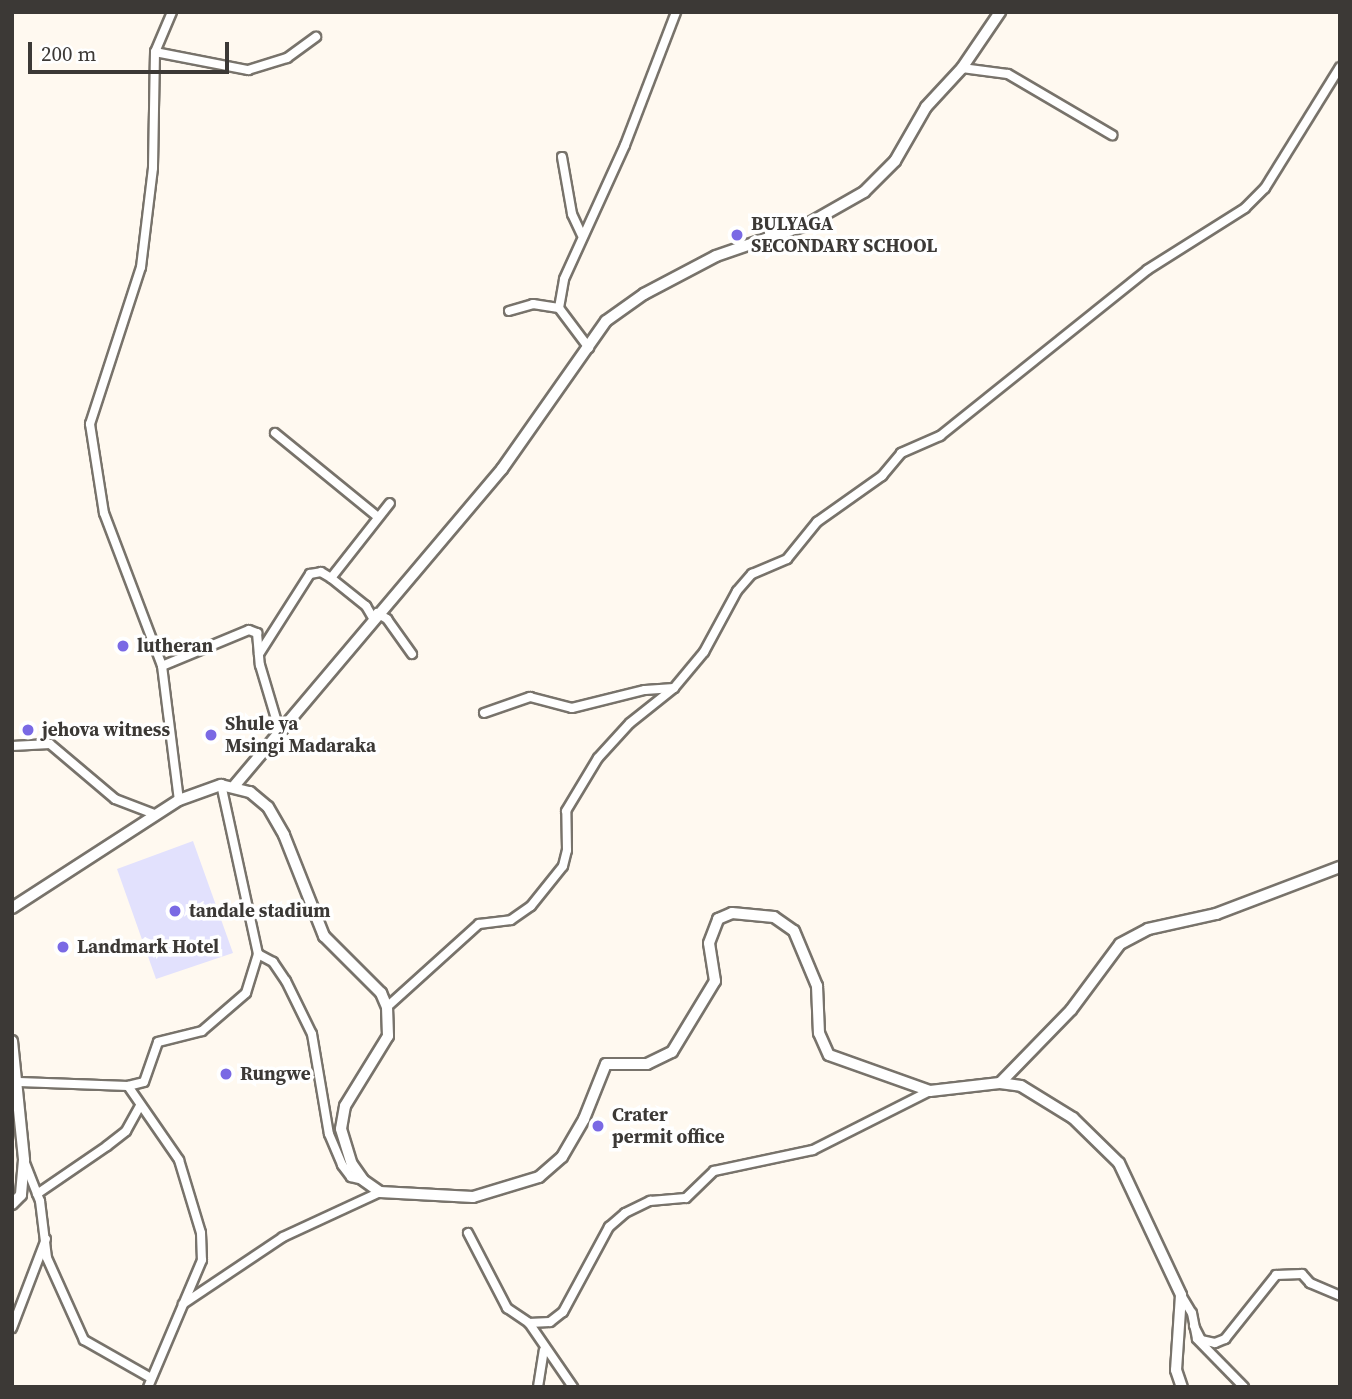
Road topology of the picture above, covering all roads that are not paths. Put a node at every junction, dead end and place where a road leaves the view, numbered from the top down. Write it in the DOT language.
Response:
graph roads {
  1 [pos="172,12"];
  2 [pos="676,12"];
  3 [pos="1000,12"];
  4 [pos="316,37"];
  5 [pos="155,52"];
  6 [pos="1340,67"];
  7 [pos="962,68"];
  8 [pos="1112,135"];
  9 [pos="562,157"];
  10 [pos="582,235"];
  11 [pos="559,308"];
  12 [pos="509,311"];
  13 [pos="589,348"];
  14 [pos="275,433"];
  15 [pos="390,503"];
  16 [pos="378,517"];
  17 [pos="331,578"];
  18 [pos="375,616"];
  19 [pos="259,654"];
  20 [pos="412,654"];
  21 [pos="162,666"];
  22 [pos="674,688"];
  23 [pos="484,713"];
  24 [pos="280,732"];
  25 [pos="12,746"];
  26 [pos="221,785"];
  27 [pos="235,785"];
  28 [pos="179,800"];
  29 [pos="154,814"];
  30 [pos="1340,867"];
  31 [pos="12,908"];
  32 [pos="258,954"];
  33 [pos="387,1007"];
  34 [pos="12,1041"];
  35 [pos="19,1082"];
  36 [pos="1000,1083"];
  37 [pos="128,1086"];
  38 [pos="930,1091"];
  39 [pos="140,1106"];
  40 [pos="24,1160"];
  41 [pos="363,1180"];
  42 [pos="380,1192"];
  43 [pos="37,1194"];
  44 [pos="12,1204"];
  45 [pos="468,1233"];
  46 [pos="48,1237"];
  47 [pos="1181,1295"];
  48 [pos="1340,1296"];
  49 [pos="183,1304"];
  50 [pos="528,1323"];
  51 [pos="1194,1326"];
  52 [pos="12,1328"];
  53 [pos="544,1350"];
  54 [pos="150,1382"];
  55 [pos="538,1387"];
  56 [pos="573,1387"];
  57 [pos="1182,1387"];
  58 [pos="1244,1387"];
  1 -- 5 [label="street"];
  2 -- 10 [label="street"];
  3 -- 7 [label="street"];
  4 -- 5 [label="street"];
  5 -- 21 [label="street"];
  6 -- 22 [label="street"];
  7 -- 8 [label="street"];
  7 -- 13 [label="street"];
  9 -- 10 [label="street"];
  10 -- 11 [label="street"];
  11 -- 12 [label="street"];
  11 -- 13 [label="street"];
  13 -- 18 [label="street"];
  14 -- 16 [label="street"];
  15 -- 16 [label="street"];
  16 -- 17 [label="street"];
  17 -- 18 [label="street"];
  17 -- 19 [label="street"];
  18 -- 20 [label="street"];
  18 -- 24 [label="street"];
  19 -- 21 [label="street"];
  19 -- 24 [label="street"];
  21 -- 28 [label="street"];
  22 -- 23 [label="street"];
  22 -- 33 [label="street"];
  24 -- 27 [label="street"];
  25 -- 29 [label="street"];
  26 -- 27 [label="main road"];
  26 -- 28 [label="main road"];
  26 -- 32 [label="street"];
  27 -- 33 [label="main road"];
  28 -- 29 [label="main road"];
  29 -- 31 [label="main road"];
  30 -- 36 [label="street"];
  32 -- 37 [label="street"];
  32 -- 41 [label="street"];
  33 -- 41 [label="main road"];
  34 -- 35 [label="street"];
  35 -- 37 [label="street"];
  35 -- 40 [label="street"];
  36 -- 38 [label="main road"];
  36 -- 47 [label="main road"];
  37 -- 39 [label="street"];
  38 -- 42 [label="main road"];
  38 -- 50 [label="street"];
  39 -- 43 [label="street"];
  39 -- 49 [label="street"];
  40 -- 43 [label="street"];
  40 -- 44 [label="street"];
  41 -- 42 [label="main road"];
  42 -- 49 [label="street"];
  43 -- 46 [label="street"];
  45 -- 50 [label="street"];
  46 -- 52 [label="street"];
  46 -- 54 [label="street"];
  47 -- 51 [label="street"];
  47 -- 57 [label="main road"];
  48 -- 51 [label="street"];
  49 -- 54 [label="street"];
  50 -- 53 [label="street"];
  51 -- 58 [label="street"];
  53 -- 55 [label="street"];
  53 -- 56 [label="street"];
}
